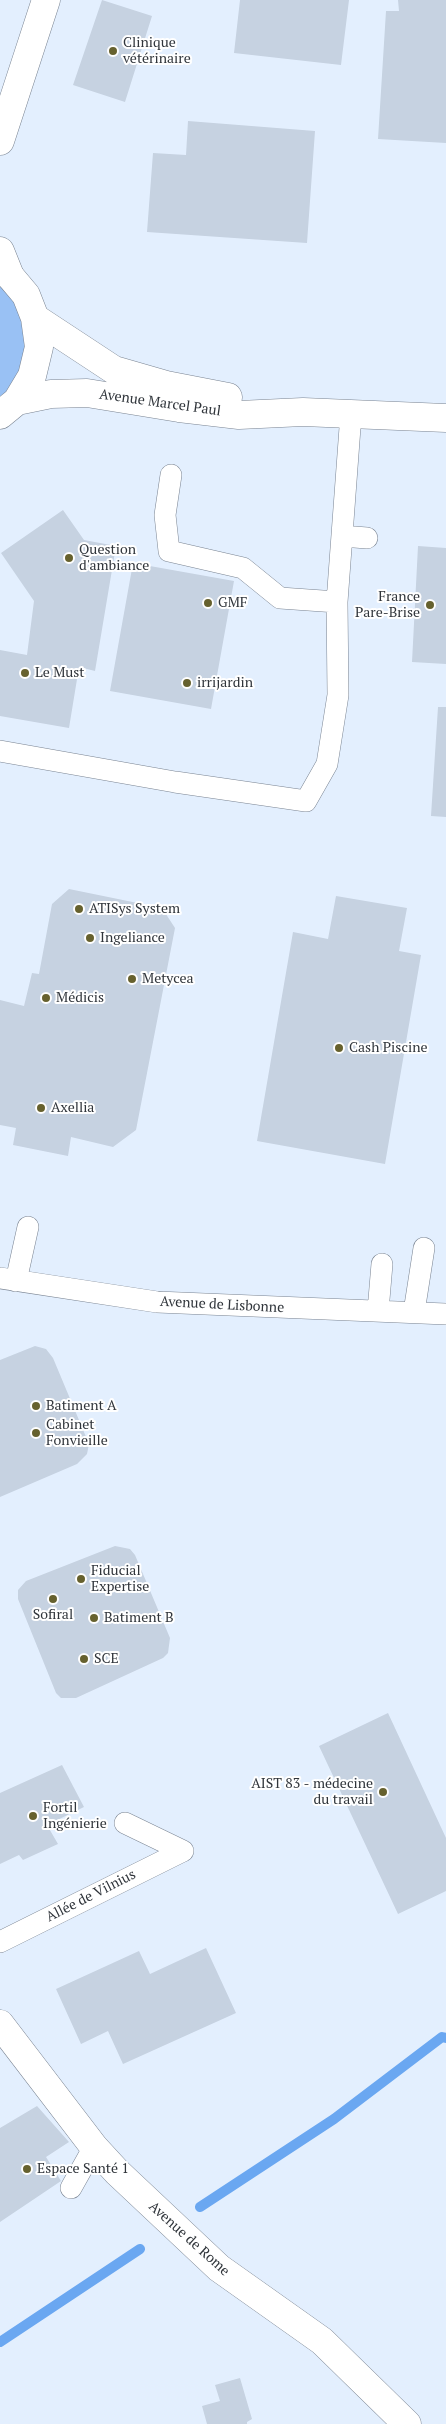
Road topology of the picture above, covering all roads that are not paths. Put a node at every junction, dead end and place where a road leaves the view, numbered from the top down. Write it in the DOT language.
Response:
graph roads {
  1 [pos="46,0"];
  2 [pos="6,102"];
  3 [pos="0,141"];
  4 [pos="0,251"];
  5 [pos="5,273"];
  6 [pos="35,318"];
  7 [pos="9,408"];
  8 [pos="303,412"];
  9 [pos="351,414"];
  10 [pos="446,418"];
  11 [pos="171,475"];
  12 [pos="342,536"];
  13 [pos="367,538"];
  14 [pos="337,602"];
  15 [pos="0,751"];
  16 [pos="28,1227"];
  17 [pos="424,1248"];
  18 [pos="382,1264"];
  19 [pos="8,1279"];
  20 [pos="378,1311"];
  21 [pos="414,1312"];
  22 [pos="446,1314"];
  23 [pos="125,1823"];
  24 [pos="0,1942"];
  25 [pos="0,2024"];
  26 [pos="94,2148"];
  27 [pos="71,2188"];
  28 [pos="407,2424"];
  1 -- 2 [label="main road"];
  2 -- 3 [label="main road"];
  4 -- 5 [label="main road"];
  5 -- 6 [label="main road"];
  6 -- 7 [label="main road"];
  6 -- 8 [label="main road, Avenue Marcel Paul"];
  7 -- 8 [label="main road, Avenue Marcel Paul"];
  8 -- 9 [label="main road, Avenue Marcel Paul"];
  9 -- 10 [label="main road, Avenue Marcel Paul"];
  9 -- 12 [label="lane"];
  11 -- 14 [label="lane"];
  12 -- 13 [label="lane"];
  12 -- 14 [label="lane"];
  14 -- 15 [label="lane"];
  16 -- 19 [label="lane"];
  17 -- 21 [label="lane"];
  18 -- 20 [label="lane"];
  19 -- 20 [label="lane, Avenue de Lisbonne"];
  20 -- 21 [label="lane, Avenue de Lisbonne"];
  21 -- 22 [label="lane, Avenue de Lisbonne"];
  23 -- 24 [label="lane, Allée de Vilnius"];
  25 -- 26 [label="main road, Avenue de Rome"];
  26 -- 27 [label="lane"];
  26 -- 28 [label="main road, Avenue de Rome"];
}
